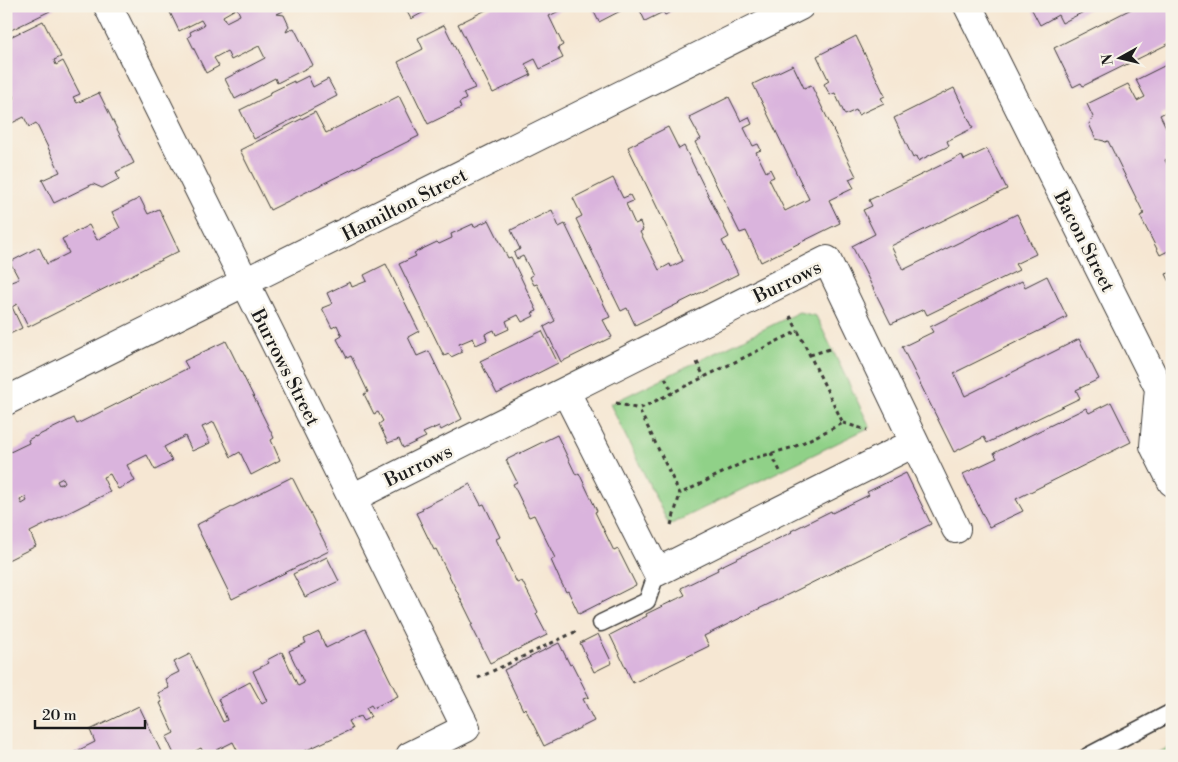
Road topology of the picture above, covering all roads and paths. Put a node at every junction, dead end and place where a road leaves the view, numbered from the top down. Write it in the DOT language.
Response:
graph roads {
  1 [pos="108,6"];
  2 [pos="800,6"];
  3 [pos="968,6"];
  4 [pos="244,284"];
  5 [pos="1165,385"];
  6 [pos="566,392"];
  7 [pos="6,401"];
  8 [pos="914,443"];
  9 [pos="1172,482"];
  10 [pos="680,494"];
  11 [pos="352,498"];
  12 [pos="956,529"];
  13 [pos="657,572"];
  14 [pos="601,623"];
  15 [pos="448,692"];
  16 [pos="1172,712"];
  17 [pos="440,749"];
  18 [pos="410,756"];
  19 [pos="1088,756"];
  1 -- 4 [label="street, Burrows Street"];
  2 -- 4 [label="street, Hamilton Street"];
  3 -- 5 [label="street, Bacon Street"];
  4 -- 7 [label="street, Hamilton Street"];
  4 -- 11 [label="street, Burrows Street"];
  5 -- 9 [label="street, Bacon Street"];
  6 -- 8 [label="street, Burrows"];
  6 -- 11 [label="street, Burrows"];
  6 -- 13 [label="street"];
  8 -- 12 [label="street, Burrows"];
  8 -- 13 [label="street"];
  10 -- 10 [label="path"];
  11 -- 15 [label="street, Burrows Street"];
  13 -- 14 [label="lane"];
  14 -- 15 [label="path"];
  15 -- 17 [label="street, Burrows Street"];
  16 -- 19 [label="lane"];
  17 -- 18 [label="street"];
}
